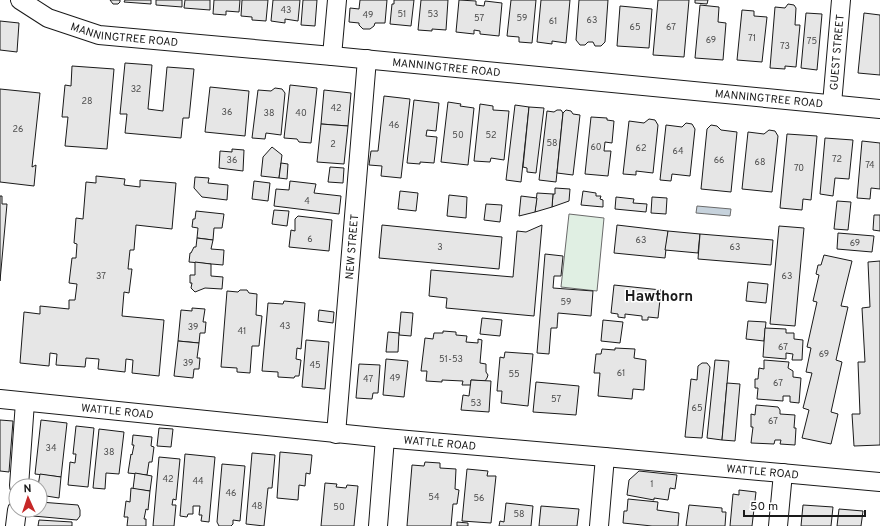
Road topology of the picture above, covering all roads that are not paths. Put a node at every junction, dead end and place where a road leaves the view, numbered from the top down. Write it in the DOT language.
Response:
graph roads {
  1 [pos="20,0"];
  2 [pos="337,0"];
  3 [pos="841,0"];
  4 [pos="332,56"];
  5 [pos="367,59"];
  6 [pos="832,104"];
  7 [pos="880,109"];
  8 [pos="0,399"];
  9 [pos="25,402"];
  10 [pos="336,434"];
  11 [pos="385,438"];
  12 [pos="605,457"];
  13 [pos="783,473"];
  14 [pos="20,478"];
  15 [pos="880,482"];
  16 [pos="378,526"];
  17 [pos="599,526"];
  18 [pos="778,526"];
  1 -- 4 [label="street, MANNINGTREE ROAD"];
  2 -- 4 [label="street"];
  3 -- 6 [label="street, GUEST STREET"];
  4 -- 5 [label="street, MANNINGTREE ROAD"];
  5 -- 6 [label="street, MANNINGTREE ROAD"];
  5 -- 10 [label="street, NEW STREET"];
  6 -- 7 [label="street, MANNINGTREE ROAD"];
  8 -- 9 [label="street, WATTLE ROAD"];
  9 -- 10 [label="street, WATTLE ROAD"];
  9 -- 14 [label="street"];
  10 -- 11 [label="street, WATTLE ROAD"];
  11 -- 12 [label="street, WATTLE ROAD"];
  11 -- 16 [label="street"];
  12 -- 13 [label="street, WATTLE ROAD"];
  12 -- 17 [label="street"];
  13 -- 15 [label="street, WATTLE ROAD"];
  13 -- 18 [label="street"];
}
